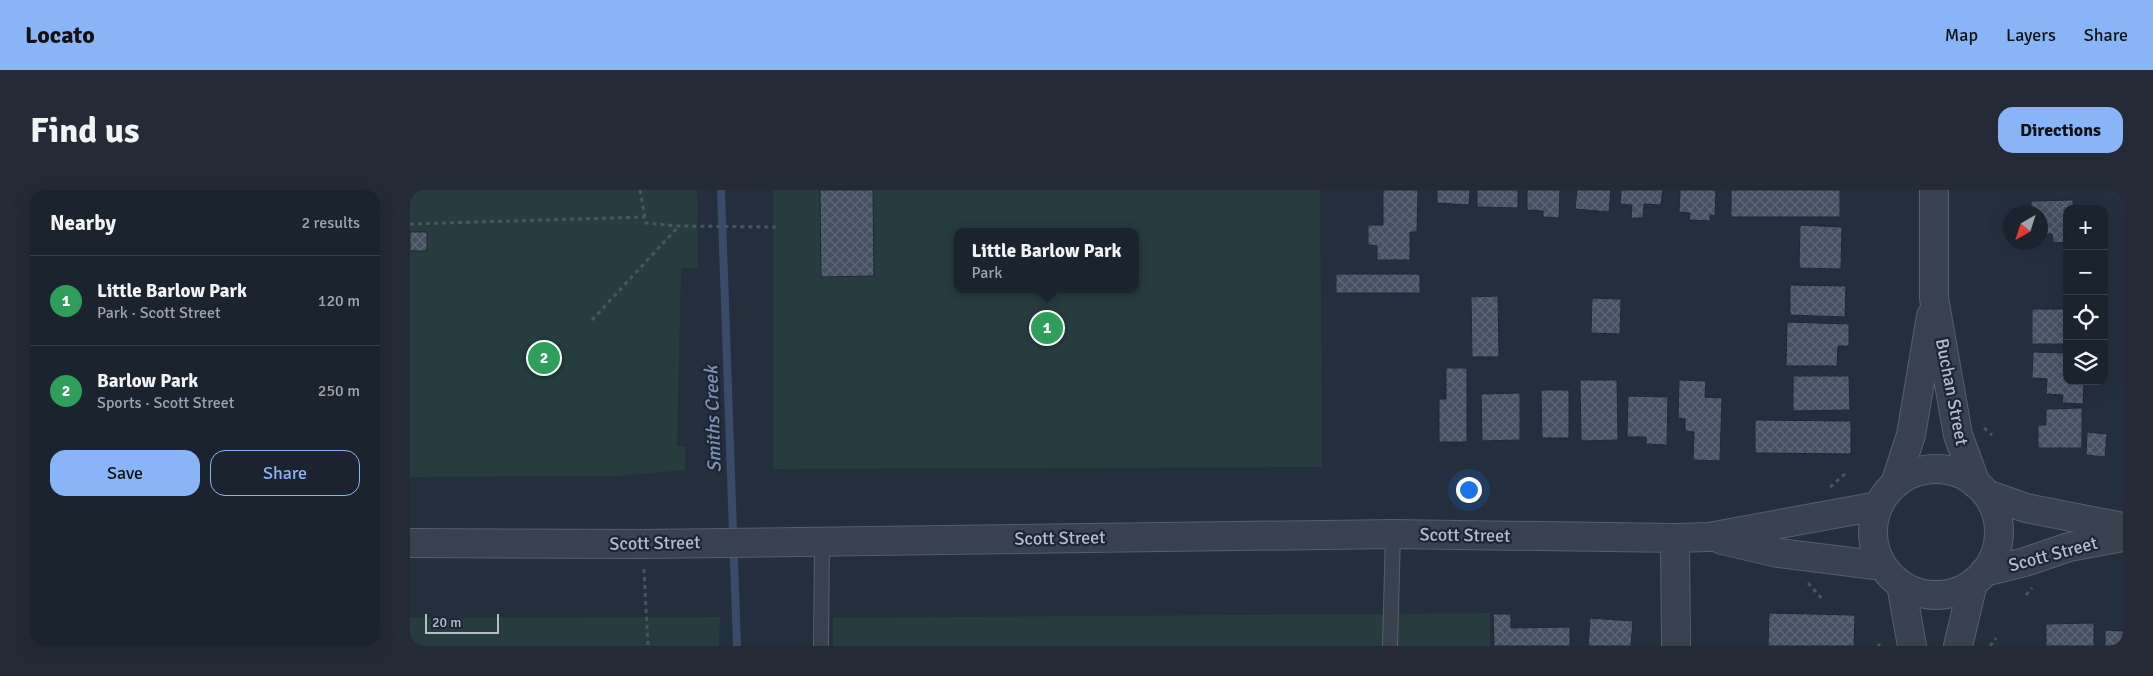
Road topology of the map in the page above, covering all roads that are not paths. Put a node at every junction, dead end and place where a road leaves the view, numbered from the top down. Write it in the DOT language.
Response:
graph roads {
  1 [pos="1934,190"];
  2 [pos="1934,298"];
  3 [pos="1895,484"];
  4 [pos="1981,489"];
  5 [pos="1878,506"];
  6 [pos="2123,527"];
  7 [pos="1393,534"];
  8 [pos="1709,537"];
  9 [pos="2123,537"];
  10 [pos="1675,538"];
  11 [pos="822,541"];
  12 [pos="410,543"];
  13 [pos="1892,575"];
  14 [pos="1978,577"];
  15 [pos="821,646"];
  16 [pos="1390,646"];
  17 [pos="1676,646"];
  18 [pos="1912,646"];
  19 [pos="1958,646"];
  1 -- 2 [label="street, Buchan Street"];
  2 -- 3 [label="street, Buchan Street"];
  2 -- 4 [label="street, Buchan Street"];
  3 -- 4 [label="street"];
  3 -- 5 [label="street"];
  4 -- 6 [label="street, Scott Street"];
  4 -- 14 [label="street"];
  5 -- 8 [label="street, Scott Street"];
  5 -- 13 [label="street"];
  7 -- 10 [label="street, Scott Street"];
  7 -- 11 [label="street, Scott Street"];
  7 -- 16 [label="lane"];
  8 -- 10 [label="street, Scott Street"];
  8 -- 13 [label="street, Scott Street"];
  9 -- 14 [label="street, Scott Street"];
  10 -- 17 [label="street"];
  11 -- 12 [label="street, Scott Street"];
  11 -- 15 [label="lane"];
  13 -- 14 [label="street"];
  13 -- 18 [label="street"];
  14 -- 19 [label="street"];
}
